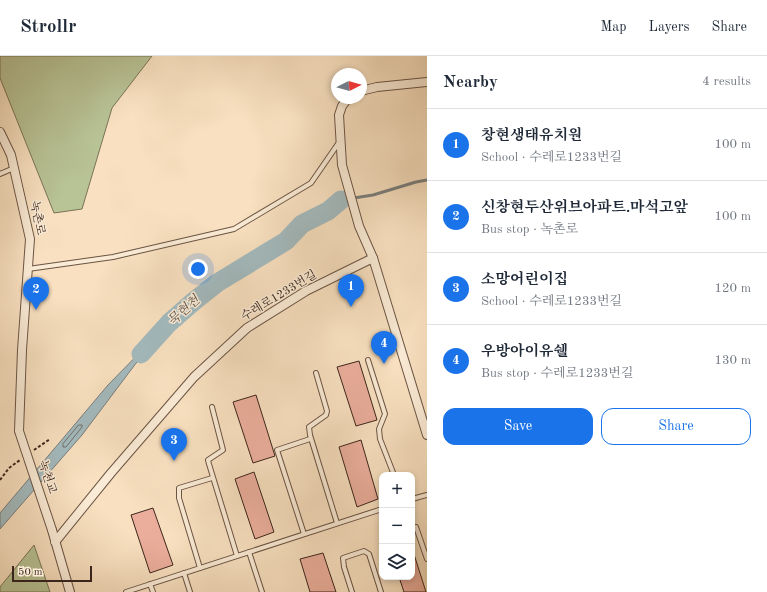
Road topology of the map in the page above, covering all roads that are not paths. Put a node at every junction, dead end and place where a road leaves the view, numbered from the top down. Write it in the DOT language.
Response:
graph roads {
  1 [pos="427,82"];
  2 [pos="367,89"];
  3 [pos="344,104"];
  4 [pos="0,132"];
  5 [pos="340,141"];
  6 [pos="14,168"];
  7 [pos="0,174"];
  8 [pos="373,258"];
  9 [pos="28,269"];
  10 [pos="368,360"];
  11 [pos="316,373"];
  12 [pos="212,407"];
  13 [pos="19,431"];
  14 [pos="427,434"];
  15 [pos="310,439"];
  16 [pos="393,472"];
  17 [pos="212,478"];
  18 [pos="427,495"];
  19 [pos="415,499"];
  20 [pos="379,510"];
  21 [pos="337,524"];
  22 [pos="416,527"];
  23 [pos="304,534"];
  24 [pos="55,542"];
  25 [pos="249,552"];
  26 [pos="237,556"];
  27 [pos="427,559"];
  28 [pos="200,568"];
  29 [pos="184,573"];
  30 [pos="150,584"];
  31 [pos="70,592"];
  32 [pos="126,592"];
  33 [pos="153,592"];
  34 [pos="190,592"];
  35 [pos="262,592"];
  36 [pos="352,592"];
  37 [pos="381,592"];
  1 -- 2 [label="street"];
  3 -- 5 [label="street"];
  4 -- 6 [label="street, 녹촌로"];
  5 -- 8 [label="street"];
  5 -- 9 [label="lane"];
  6 -- 7 [label="lane"];
  6 -- 9 [label="street, 녹촌로"];
  8 -- 14 [label="street"];
  8 -- 24 [label="street, 수레로1233번길"];
  9 -- 13 [label="street, 녹촌로"];
  10 -- 16 [label="lane"];
  11 -- 15 [label="lane"];
  12 -- 17 [label="lane"];
  13 -- 24 [label="street, 녹천교, bridge"];
  15 -- 21 [label="lane"];
  15 -- 23 [label="lane"];
  17 -- 26 [label="lane"];
  17 -- 28 [label="lane"];
  18 -- 19 [label="lane"];
  20 -- 21 [label="lane"];
  21 -- 23 [label="lane"];
  22 -- 27 [label="lane"];
  23 -- 25 [label="lane"];
  24 -- 31 [label="street"];
  25 -- 26 [label="lane"];
  25 -- 35 [label="lane"];
  26 -- 28 [label="lane"];
  28 -- 29 [label="lane"];
  29 -- 30 [label="lane"];
  29 -- 34 [label="lane"];
  30 -- 32 [label="lane"];
  30 -- 33 [label="lane"];
  36 -- 37 [label="lane"];
}
